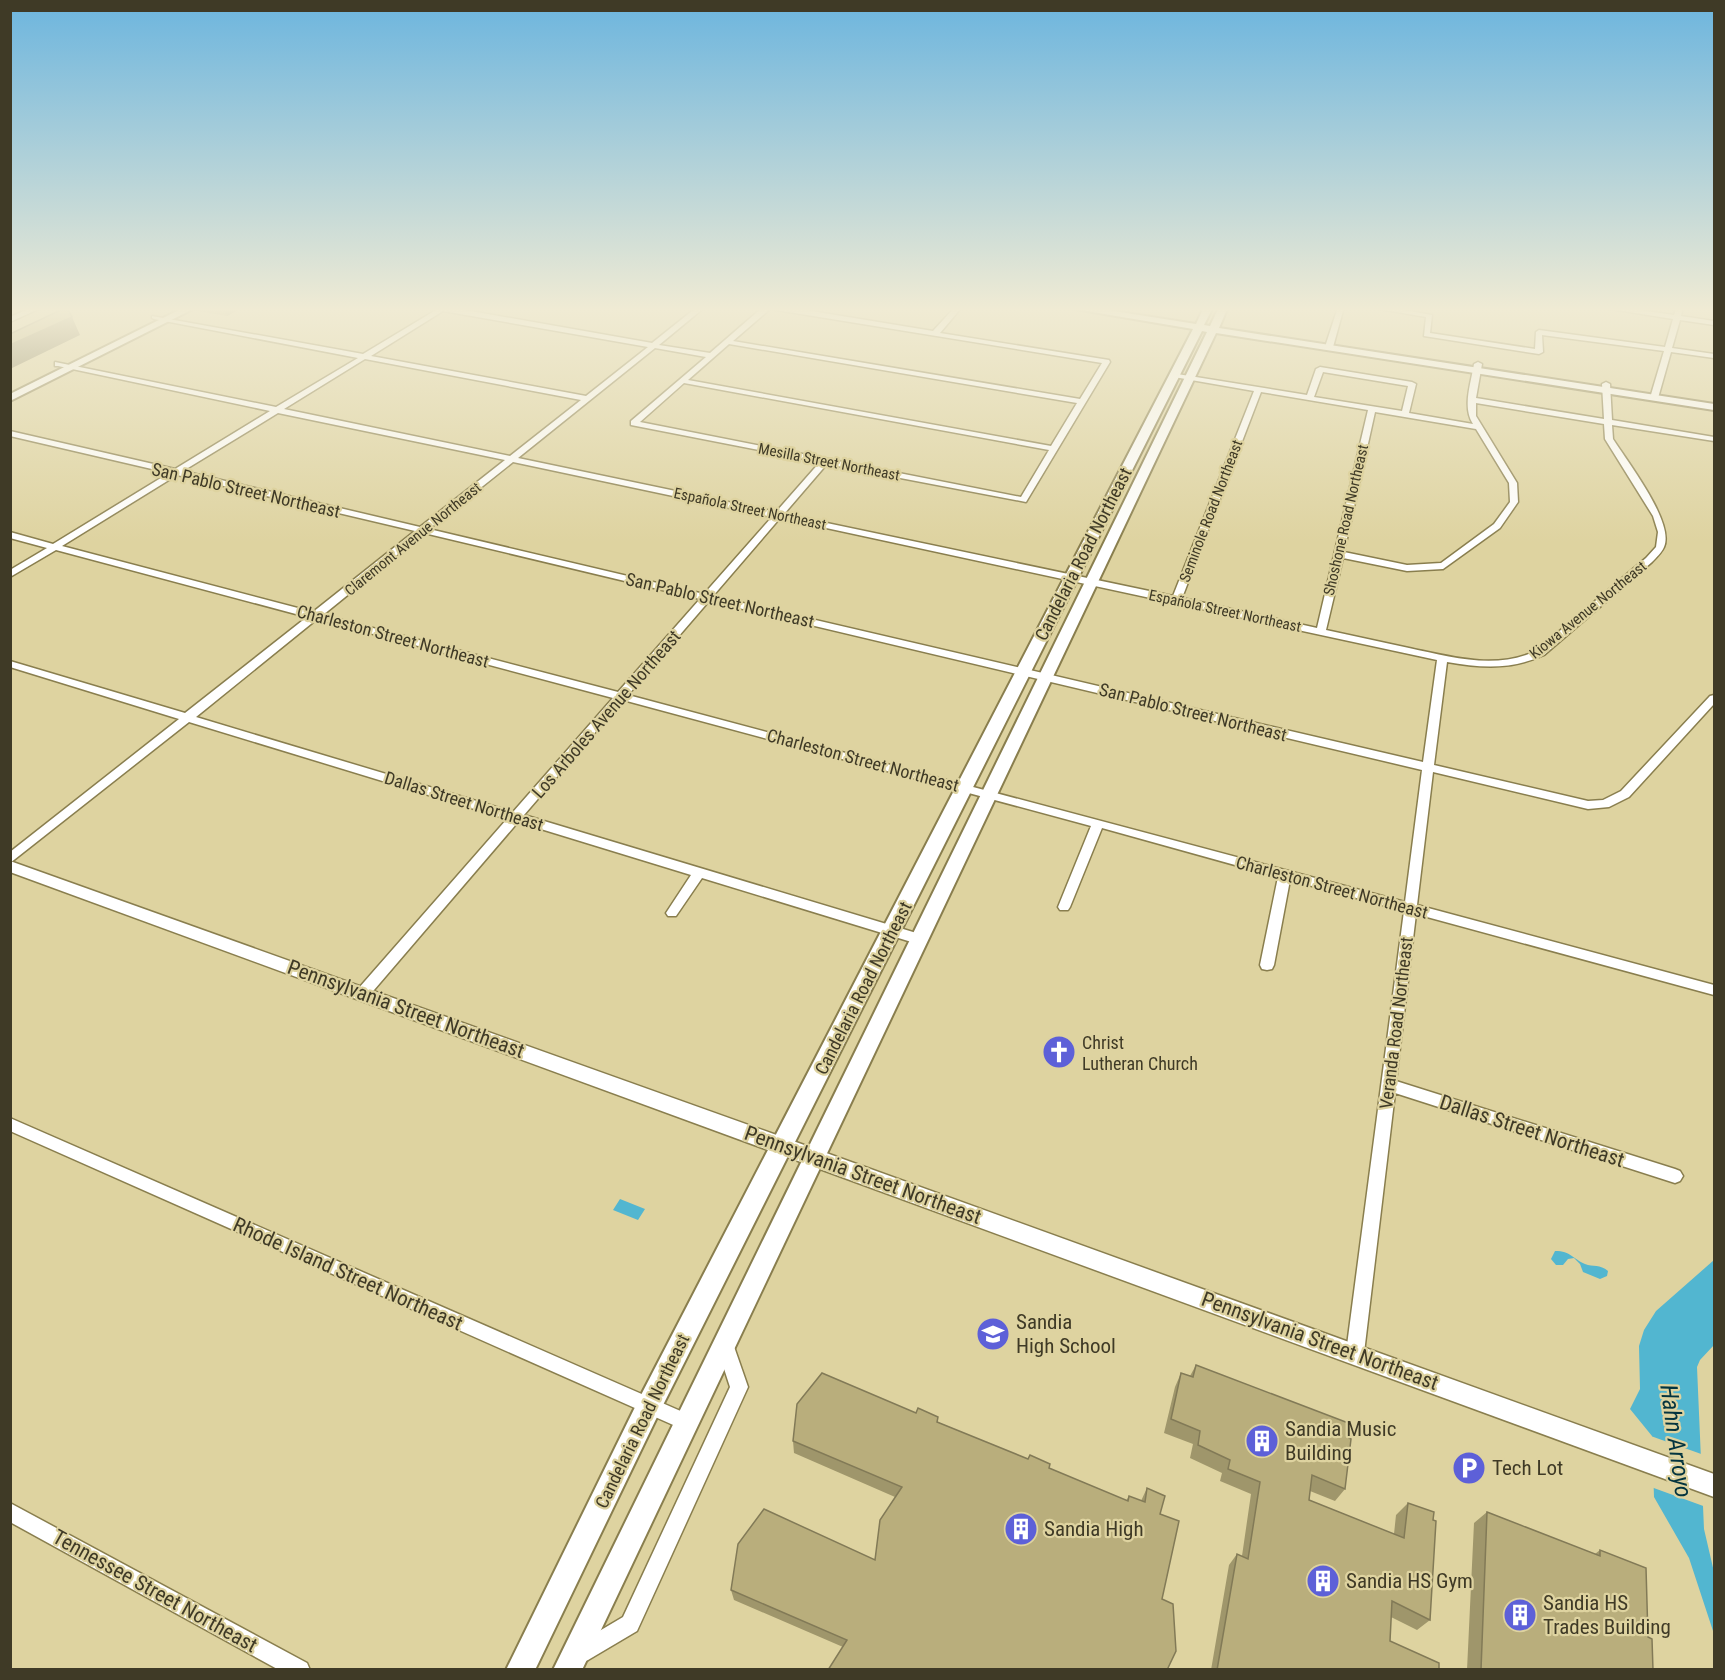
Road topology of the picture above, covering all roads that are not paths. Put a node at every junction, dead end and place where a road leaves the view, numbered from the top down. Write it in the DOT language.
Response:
graph roads {
  1 [pos="36,385"];
  2 [pos="161,385"];
  3 [pos="318,385"];
  4 [pos="518,385"];
  5 [pos="606,385"];
  6 [pos="679,385"];
  7 [pos="708,385"];
  8 [pos="984,385"];
  9 [pos="1092,385"];
  10 [pos="1178,385"];
  11 [pos="1179,385"];
  12 [pos="1237,385"];
  13 [pos="1314,385"];
  14 [pos="1412,385"];
  15 [pos="1474,385"];
  16 [pos="1596,385"];
  17 [pos="1658,385"];
  18 [pos="1606,387"];
  19 [pos="1258,389"];
  20 [pos="1655,395"];
  21 [pos="10,398"];
  22 [pos="1310,398"];
  23 [pos="589,399"];
  24 [pos="1472,400"];
  25 [pos="1714,400"];
  26 [pos="1082,402"];
  27 [pos="1714,407"];
  28 [pos="1372,409"];
  29 [pos="278,410"];
  30 [pos="1406,414"];
  31 [pos="1608,422"];
  32 [pos="1479,427"];
  33 [pos="10,433"];
  34 [pos="1714,439"];
  35 [pos="1054,448"];
  36 [pos="514,459"];
  37 [pos="825,461"];
  38 [pos="174,473"];
  39 [pos="778,515"];
  40 [pos="424,531"];
  41 [pos="10,535"];
  42 [pos="54,547"];
  43 [pos="1338,554"];
  44 [pos="10,574"];
  45 [pos="1071,577"];
  46 [pos="1092,582"];
  47 [pos="708,597"];
  48 [pos="1176,600"];
  49 [pos="317,616"];
  50 [pos="1321,632"];
  51 [pos="1442,658"];
  52 [pos="10,664"];
  53 [pos="1023,671"];
  54 [pos="1046,676"];
  55 [pos="621,696"];
  56 [pos="1714,698"];
  57 [pos="189,718"];
  58 [pos="1428,769"];
  59 [pos="964,787"];
  60 [pos="989,794"];
  61 [pos="518,817"];
  62 [pos="1098,823"];
  63 [pos="10,859"];
  64 [pos="10,866"];
  65 [pos="699,872"];
  66 [pos="1285,875"];
  67 [pos="1064,907"];
  68 [pos="1410,907"];
  69 [pos="672,913"];
  70 [pos="892,931"];
  71 [pos="918,939"];
  72 [pos="1267,965"];
  73 [pos="1714,990"];
  74 [pos="363,993"];
  75 [pos="1390,1085"];
  76 [pos="10,1124"];
  77 [pos="782,1145"];
  78 [pos="814,1157"];
  79 [pos="1675,1176"];
  80 [pos="725,1342"];
  81 [pos="1355,1353"];
  82 [pos="649,1406"];
  83 [pos="686,1422"];
  84 [pos="1711,1485"];
  85 [pos="10,1512"];
  86 [pos="570,1664"];
  87 [pos="300,1670"];
  88 [pos="520,1670"];
  1 -- 21 [label="main road"];
  2 -- 29 [label="street, Española Street Northeast"];
  3 -- 29 [label="street"];
  4 -- 23 [label="street"];
  5 -- 23 [label="street, Claremont Avenue Northeast"];
  6 -- 37 [label="street, Mesilla Street Northeast"];
  7 -- 35 [label="street"];
  8 -- 26 [label="street"];
  9 -- 26 [label="street"];
  10 -- 45 [label="main road, Candelaria Road Northeast"];
  11 -- 46 [label="main road, Candelaria Road Northeast"];
  12 -- 19 [label="street"];
  13 -- 22 [label="street"];
  14 -- 30 [label="street"];
  15 -- 24 [label="street"];
  16 -- 18 [label="main road"];
  17 -- 20 [label="street"];
  18 -- 20 [label="main road"];
  18 -- 31 [label="street, Kiowa Avenue Northeast"];
  19 -- 22 [label="street"];
  19 -- 48 [label="street, Seminole Road Northeast"];
  20 -- 25 [label="main road"];
  20 -- 27 [label="main road"];
  22 -- 28 [label="street"];
  23 -- 36 [label="street, Claremont Avenue Northeast"];
  24 -- 31 [label="street"];
  24 -- 32 [label="street"];
  26 -- 35 [label="street"];
  28 -- 30 [label="street"];
  28 -- 43 [label="street, Shoshone Road Northeast"];
  29 -- 36 [label="street, Española Street Northeast"];
  29 -- 38 [label="street"];
  30 -- 32 [label="street"];
  31 -- 34 [label="street"];
  31 -- 51 [label="street, Kiowa Avenue Northeast"];
  32 -- 43 [label="street"];
  33 -- 38 [label="street, San Pablo Street Northeast"];
  35 -- 37 [label="street, Mesilla Street Northeast"];
  36 -- 39 [label="street, Española Street Northeast"];
  36 -- 40 [label="street, Claremont Avenue Northeast"];
  37 -- 39 [label="street, Los Arboles Avenue Northeast"];
  38 -- 40 [label="street, San Pablo Street Northeast"];
  38 -- 42 [label="street"];
  39 -- 45 [label="street, Española Street Northeast"];
  39 -- 47 [label="street, Los Arboles Avenue Northeast"];
  40 -- 47 [label="street, San Pablo Street Northeast"];
  40 -- 49 [label="street, Claremont Avenue Northeast"];
  41 -- 42 [label="street, Charleston Street Northeast"];
  42 -- 44 [label="street"];
  42 -- 49 [label="street, Charleston Street Northeast"];
  43 -- 50 [label="street, Shoshone Road Northeast"];
  45 -- 46 [label="street, Española Street Northeast"];
  45 -- 53 [label="main road, Candelaria Road Northeast"];
  46 -- 48 [label="street, Española Street Northeast"];
  46 -- 54 [label="main road, Candelaria Road Northeast"];
  47 -- 53 [label="street, San Pablo Street Northeast"];
  47 -- 55 [label="street, Los Arboles Avenue Northeast"];
  48 -- 50 [label="street, Española Street Northeast"];
  49 -- 55 [label="street, Charleston Street Northeast"];
  49 -- 57 [label="street, Claremont Avenue Northeast"];
  50 -- 51 [label="street, Española Street Northeast"];
  51 -- 58 [label="street, Veranda Road Northeast"];
  52 -- 57 [label="street, Dallas Street Northeast"];
  53 -- 54 [label="street, San Pablo Street Northeast"];
  53 -- 59 [label="main road, Candelaria Road Northeast"];
  54 -- 58 [label="street, San Pablo Street Northeast"];
  54 -- 60 [label="main road, Candelaria Road Northeast"];
  55 -- 59 [label="street, Charleston Street Northeast"];
  55 -- 61 [label="street, Los Arboles Avenue Northeast"];
  56 -- 58 [label="street, San Pablo Street Northeast"];
  57 -- 61 [label="street, Dallas Street Northeast"];
  57 -- 63 [label="street, Claremont Avenue Northeast"];
  58 -- 68 [label="street, Veranda Road Northeast"];
  59 -- 60 [label="street, Charleston Street Northeast"];
  59 -- 70 [label="main road, Candelaria Road Northeast"];
  60 -- 62 [label="street, Charleston Street Northeast"];
  60 -- 71 [label="main road, Candelaria Road Northeast"];
  61 -- 65 [label="street, Dallas Street Northeast"];
  61 -- 74 [label="street, Los Arboles Avenue Northeast"];
  62 -- 66 [label="street, Charleston Street Northeast"];
  62 -- 67 [label="street"];
  64 -- 74 [label="street, Pennsylvania Street Northeast"];
  65 -- 69 [label="street"];
  65 -- 70 [label="street, Dallas Street Northeast"];
  66 -- 68 [label="street, Charleston Street Northeast"];
  66 -- 72 [label="street"];
  68 -- 73 [label="street, Charleston Street Northeast"];
  68 -- 75 [label="street, Veranda Road Northeast"];
  70 -- 71 [label="street, Dallas Street Northeast"];
  70 -- 77 [label="main road, Candelaria Road Northeast"];
  71 -- 78 [label="main road, Candelaria Road Northeast"];
  74 -- 77 [label="street, Pennsylvania Street Northeast"];
  75 -- 79 [label="street, Dallas Street Northeast"];
  75 -- 81 [label="street, Veranda Road Northeast"];
  76 -- 82 [label="street, Rhode Island Street Northeast"];
  77 -- 78 [label="street, Pennsylvania Street Northeast"];
  77 -- 82 [label="main road, Candelaria Road Northeast"];
  78 -- 80 [label="main road, Candelaria Road Northeast"];
  78 -- 81 [label="street, Pennsylvania Street Northeast"];
  80 -- 83 [label="main road, Candelaria Road Northeast"];
  80 -- 86 [label="street"];
  81 -- 84 [label="street, Pennsylvania Street Northeast"];
  82 -- 83 [label="street, Rhode Island Street Northeast"];
  82 -- 88 [label="main road, Candelaria Road Northeast"];
  83 -- 86 [label="main road, Candelaria Road Northeast"];
  85 -- 87 [label="street, Tennessee Street Northeast"];
}
